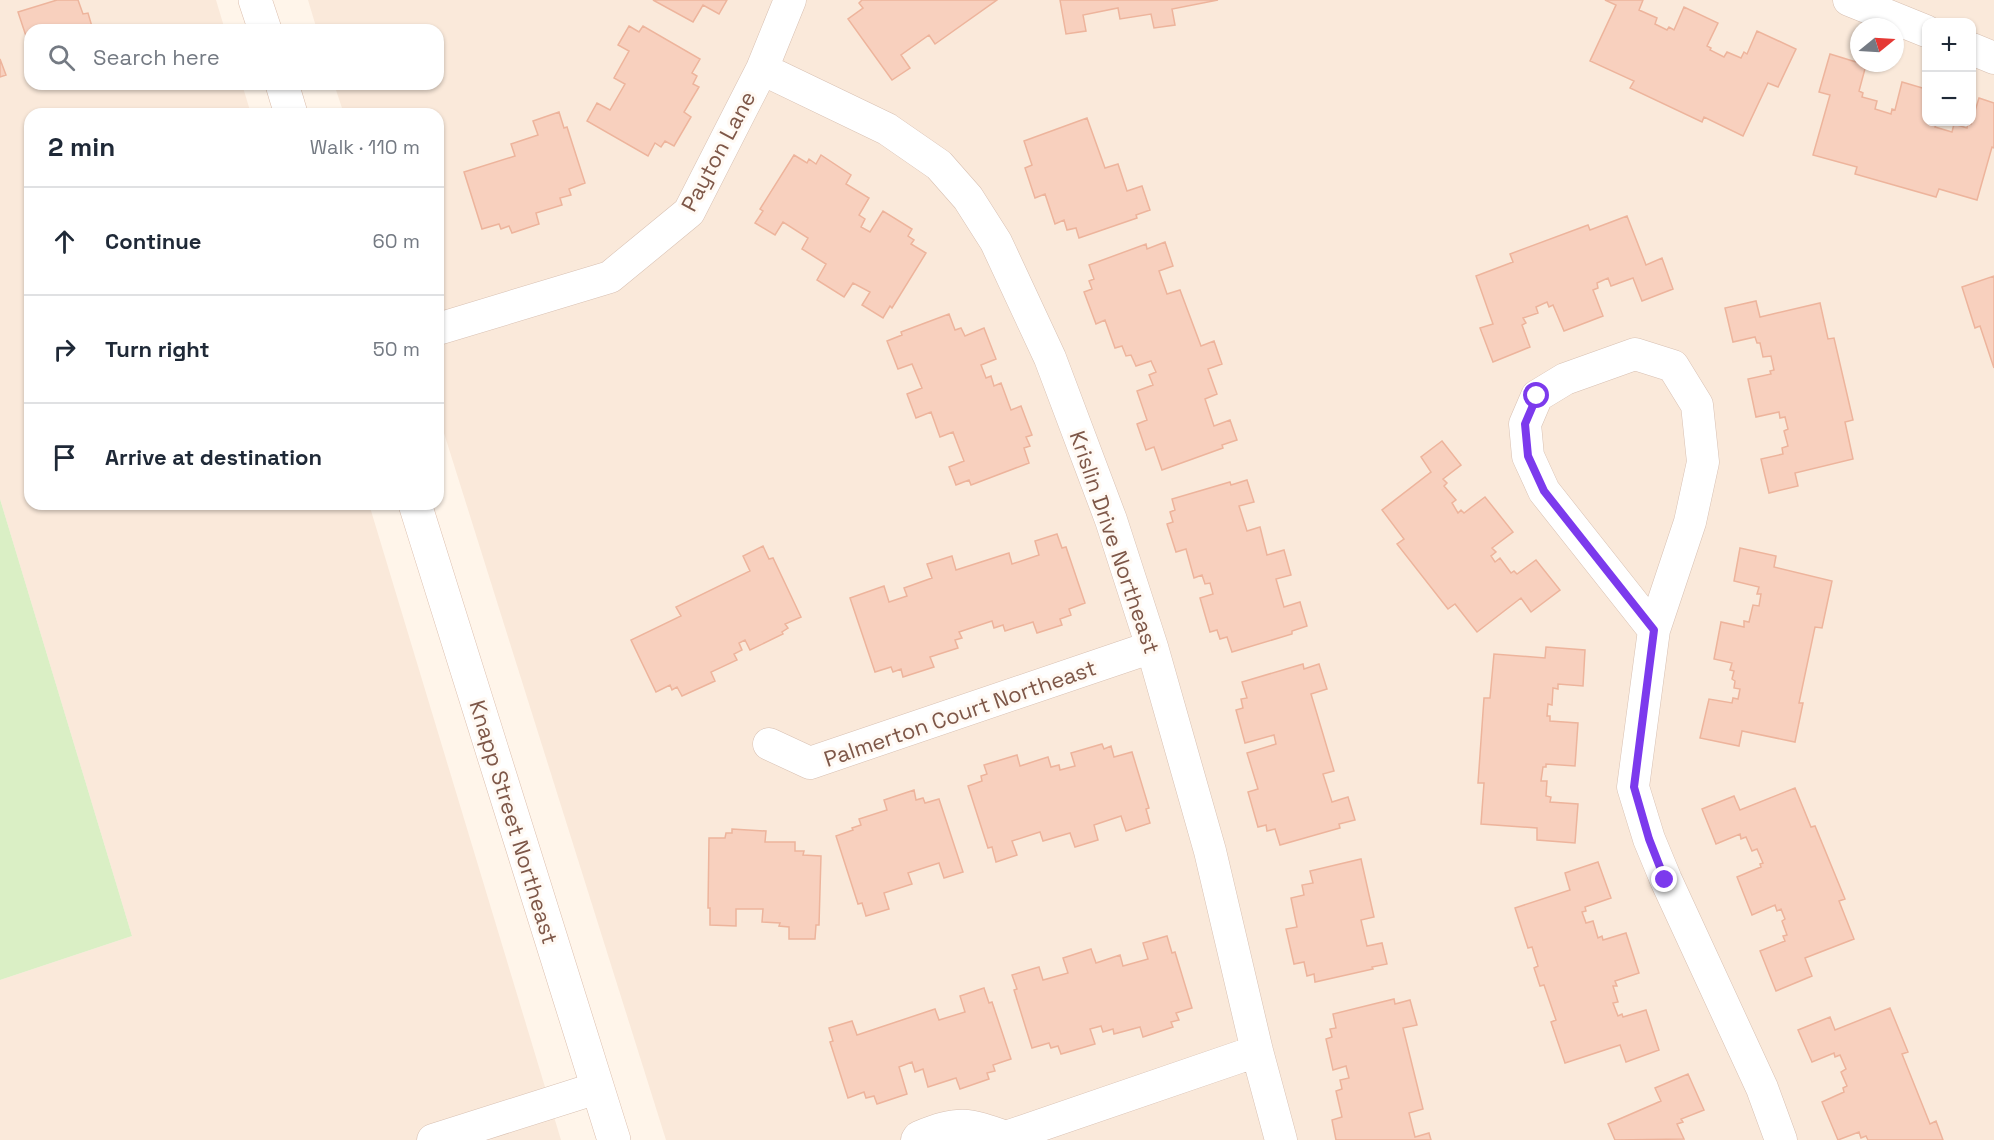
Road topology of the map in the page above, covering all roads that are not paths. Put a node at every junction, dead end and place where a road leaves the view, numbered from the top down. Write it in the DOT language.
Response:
graph roads {
  1 [pos="255,0"];
  2 [pos="790,0"];
  3 [pos="1849,0"];
  4 [pos="263,24"];
  5 [pos="1922,29"];
  6 [pos="1976,51"];
  7 [pos="1994,58"];
  8 [pos="762,69"];
  9 [pos="284,90"];
  10 [pos="289,108"];
  11 [pos="444,327"];
  12 [pos="417,510"];
  13 [pos="1654,630"];
  14 [pos="1152,648"];
  15 [pos="769,744"];
  16 [pos="1257,1051"];
  17 [pos="597,1088"];
  18 [pos="1004,1138"];
  19 [pos="433,1140"];
  20 [pos="614,1140"];
  21 [pos="917,1140"];
  22 [pos="1281,1140"];
  23 [pos="1781,1140"];
  1 -- 4 [label="main road"];
  2 -- 8 [label="street, Payton Lane"];
  3 -- 5 [label="street"];
  6 -- 7 [label="street"];
  8 -- 11 [label="street, Payton Lane"];
  8 -- 14 [label="street, Krislin Drive Northeast"];
  9 -- 10 [label="main road"];
  12 -- 17 [label="main road, Knapp Street Northeast"];
  13 -- 13 [label="street"];
  13 -- 23 [label="street"];
  14 -- 15 [label="street, Palmerton Court Northeast"];
  14 -- 16 [label="street, Krislin Drive Northeast"];
  16 -- 18 [label="street"];
  16 -- 22 [label="street, Krislin Drive Northeast"];
  17 -- 19 [label="street"];
  17 -- 20 [label="main road, Knapp Street Northeast"];
  18 -- 21 [label="street"];
}
